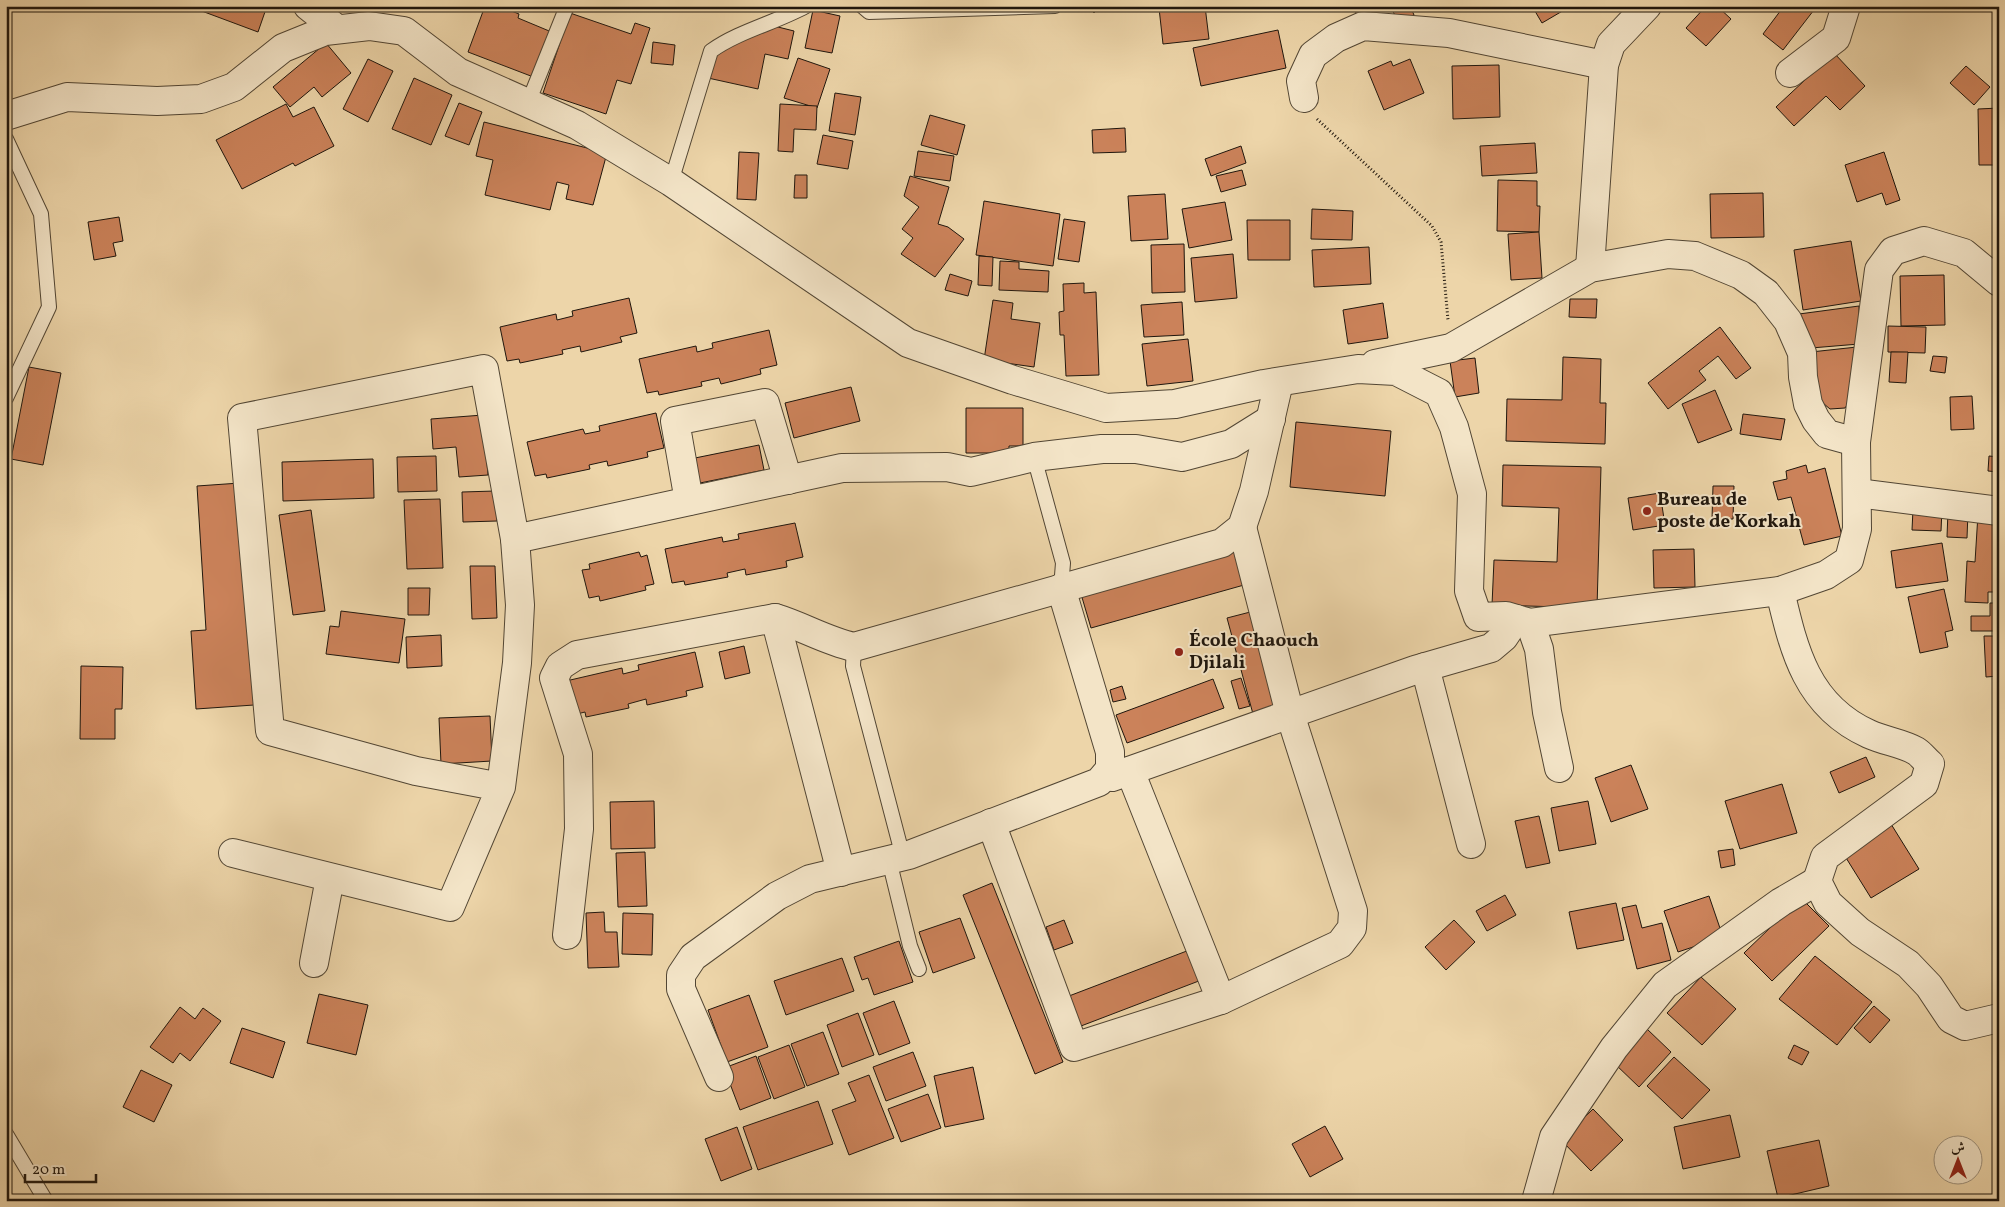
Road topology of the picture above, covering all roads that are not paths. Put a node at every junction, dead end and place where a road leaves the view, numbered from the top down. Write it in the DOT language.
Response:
graph roads {
  1 [pos="308,6"];
  2 [pos="567,6"];
  3 [pos="806,6"];
  4 [pos="862,6"];
  5 [pos="1055,6"];
  6 [pos="1647,6"];
  7 [pos="1846,6"];
  8 [pos="337,29"];
  9 [pos="1604,65"];
  10 [pos="1790,73"];
  11 [pos="1304,98"];
  12 [pos="528,103"];
  13 [pos="6,116"];
  14 [pos="6,139"];
  15 [pos="671,182"];
  16 [pos="1590,268"];
  17 [pos="1999,282"];
  18 [pos="1320,375"];
  19 [pos="1279,382"];
  20 [pos="6,398"];
  21 [pos="1271,419"];
  22 [pos="1856,442"];
  23 [pos="1034,457"];
  24 [pos="788,480"];
  25 [pos="1857,493"];
  26 [pos="689,501"];
  27 [pos="1999,511"];
  28 [pos="1242,527"];
  29 [pos="515,539"];
  30 [pos="1061,588"];
  31 [pos="1780,591"];
  32 [pos="775,618"];
  33 [pos="1523,621"];
  34 [pos="854,647"];
  35 [pos="1425,667"];
  36 [pos="1290,714"];
  37 [pos="1559,768"];
  38 [pos="1130,770"];
  39 [pos="1099,782"];
  40 [pos="501,787"];
  41 [pos="991,823"];
  42 [pos="1471,844"];
  43 [pos="233,853"];
  44 [pos="896,859"];
  45 [pos="840,872"];
  46 [pos="330,878"];
  47 [pos="1816,881"];
  48 [pos="567,935"];
  49 [pos="314,963"];
  50 [pos="919,969"];
  51 [pos="1221,1000"];
  52 [pos="1999,1018"];
  53 [pos="719,1077"];
  54 [pos="6,1134"];
  55 [pos="46,1201"];
  56 [pos="1536,1201"];
  1 -- 8 [label="street"];
  2 -- 12 [label="lane"];
  3 -- 15 [label="lane"];
  4 -- 5 [label="lane"];
  6 -- 9 [label="street"];
  7 -- 10 [label="street"];
  8 -- 12 [label="street"];
  8 -- 13 [label="street"];
  9 -- 11 [label="street"];
  9 -- 16 [label="street"];
  12 -- 15 [label="street"];
  14 -- 20 [label="lane"];
  15 -- 19 [label="street"];
  16 -- 18 [label="street"];
  16 -- 22 [label="street"];
  17 -- 22 [label="street"];
  18 -- 19 [label="street"];
  18 -- 33 [label="street"];
  19 -- 21 [label="street"];
  21 -- 23 [label="street"];
  21 -- 28 [label="street"];
  22 -- 25 [label="street"];
  23 -- 24 [label="street"];
  23 -- 30 [label="lane"];
  24 -- 26 [label="street"];
  24 -- 26 [label="street"];
  25 -- 27 [label="street"];
  25 -- 31 [label="street"];
  26 -- 29 [label="street"];
  28 -- 30 [label="street"];
  28 -- 36 [label="street"];
  29 -- 40 [label="street"];
  29 -- 40 [label="street"];
  30 -- 34 [label="street"];
  30 -- 39 [label="street"];
  31 -- 33 [label="street"];
  31 -- 47 [label="street"];
  32 -- 34 [label="street"];
  32 -- 45 [label="street"];
  32 -- 48 [label="street"];
  33 -- 35 [label="street"];
  33 -- 37 [label="street"];
  34 -- 44 [label="lane"];
  35 -- 36 [label="street"];
  35 -- 42 [label="street"];
  36 -- 38 [label="street"];
  36 -- 51 [label="street"];
  38 -- 39 [label="street"];
  38 -- 51 [label="street"];
  39 -- 41 [label="street"];
  40 -- 46 [label="street"];
  41 -- 44 [label="street"];
  41 -- 51 [label="street"];
  43 -- 46 [label="street"];
  44 -- 45 [label="street"];
  44 -- 50 [label="lane"];
  45 -- 53 [label="street"];
  46 -- 49 [label="street"];
  47 -- 52 [label="street"];
  47 -- 56 [label="street"];
  54 -- 55 [label="lane"];
}
